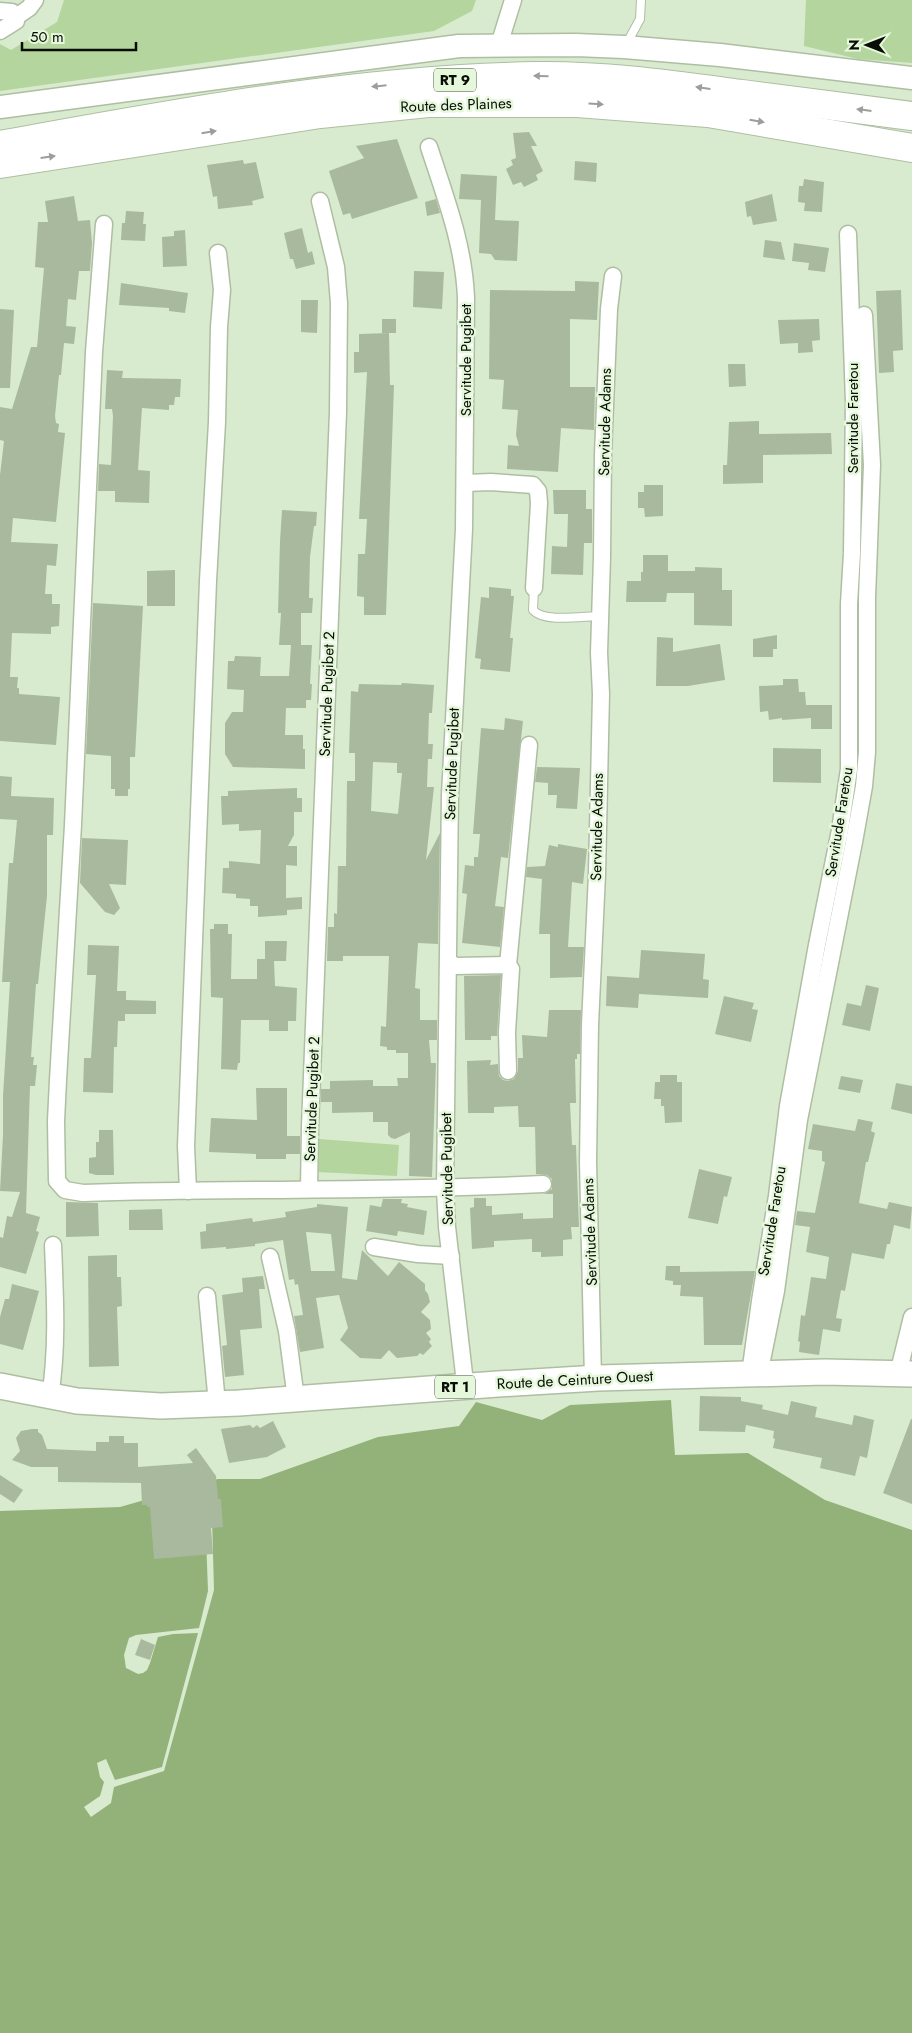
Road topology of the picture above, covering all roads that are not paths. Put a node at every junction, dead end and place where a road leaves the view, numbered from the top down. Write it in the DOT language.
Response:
graph roads {
  1 [pos="35,0"];
  2 [pos="513,0"];
  3 [pos="641,0"];
  4 [pos="0,11"];
  5 [pos="16,17"];
  6 [pos="0,32"];
  7 [pos="499,45"];
  8 [pos="624,47"];
  9 [pos="912,78"];
  10 [pos="0,107"];
  11 [pos="912,116"];
  12 [pos="0,145"];
  13 [pos="429,147"];
  14 [pos="912,148"];
  15 [pos="0,164"];
  16 [pos="320,201"];
  17 [pos="104,224"];
  18 [pos="848,234"];
  19 [pos="218,254"];
  20 [pos="613,276"];
  21 [pos="864,314"];
  22 [pos="465,483"];
  23 [pos="534,588"];
  24 [pos="600,616"];
  25 [pos="529,745"];
  26 [pos="448,962"];
  27 [pos="508,965"];
  28 [pos="508,1071"];
  29 [pos="543,1184"];
  30 [pos="309,1189"];
  31 [pos="445,1189"];
  32 [pos="188,1191"];
  33 [pos="54,1245"];
  34 [pos="374,1247"];
  35 [pos="451,1256"];
  36 [pos="270,1257"];
  37 [pos="207,1296"];
  38 [pos="912,1317"];
  39 [pos="755,1374"];
  40 [pos="905,1374"];
  41 [pos="593,1379"];
  42 [pos="0,1386"];
  43 [pos="464,1386"];
  44 [pos="50,1397"];
  45 [pos="296,1399"];
  46 [pos="217,1404"];
  1 -- 5 [label="street"];
  2 -- 7 [label="street"];
  3 -- 8 [label="lane"];
  4 -- 5 [label="street"];
  5 -- 6 [label="street"];
  7 -- 8 [label="main road"];
  7 -- 10 [label="main road"];
  8 -- 9 [label="main road"];
  11 -- 12 [label="highway, Route des Plaines / RT 9, one-way"];
  13 -- 22 [label="street, Servitude Pugibet"];
  15 -- 14 [label="highway, Route des Plaines / RT 9, one-way"];
  16 -- 30 [label="street, Servitude Pugibet 2"];
  17 -- 32 [label="street"];
  18 -- 39 [label="street, Servitude Faretou"];
  19 -- 32 [label="street"];
  20 -- 24 [label="street, Servitude Adams"];
  21 -- 39 [label="street, Servitude Faretou"];
  22 -- 23 [label="street"];
  22 -- 26 [label="street, Servitude Pugibet"];
  23 -- 24 [label="lane"];
  24 -- 41 [label="street, Servitude Adams"];
  25 -- 27 [label="street"];
  26 -- 27 [label="street"];
  26 -- 31 [label="street, Servitude Pugibet"];
  27 -- 28 [label="street"];
  29 -- 31 [label="street"];
  30 -- 31 [label="street"];
  30 -- 32 [label="street"];
  31 -- 35 [label="street, Servitude Pugibet"];
  33 -- 44 [label="street"];
  34 -- 35 [label="street"];
  35 -- 43 [label="street, Servitude Pugibet"];
  36 -- 45 [label="street"];
  37 -- 46 [label="street"];
  38 -- 40 [label="street"];
  39 -- 40 [label="main road, Route de Ceinture Ouest / RT 1"];
  39 -- 41 [label="main road, Route de Ceinture Ouest / RT 1"];
  41 -- 43 [label="main road, Route de Ceinture Ouest / RT 1"];
  42 -- 44 [label="main road, Route de Ceinture Ouest / RT 1"];
  43 -- 45 [label="main road, Route de Ceinture Ouest / RT 1"];
  44 -- 46 [label="main road, Route de Ceinture Ouest / RT 1"];
  45 -- 46 [label="main road, Route de Ceinture Ouest / RT 1"];
}
